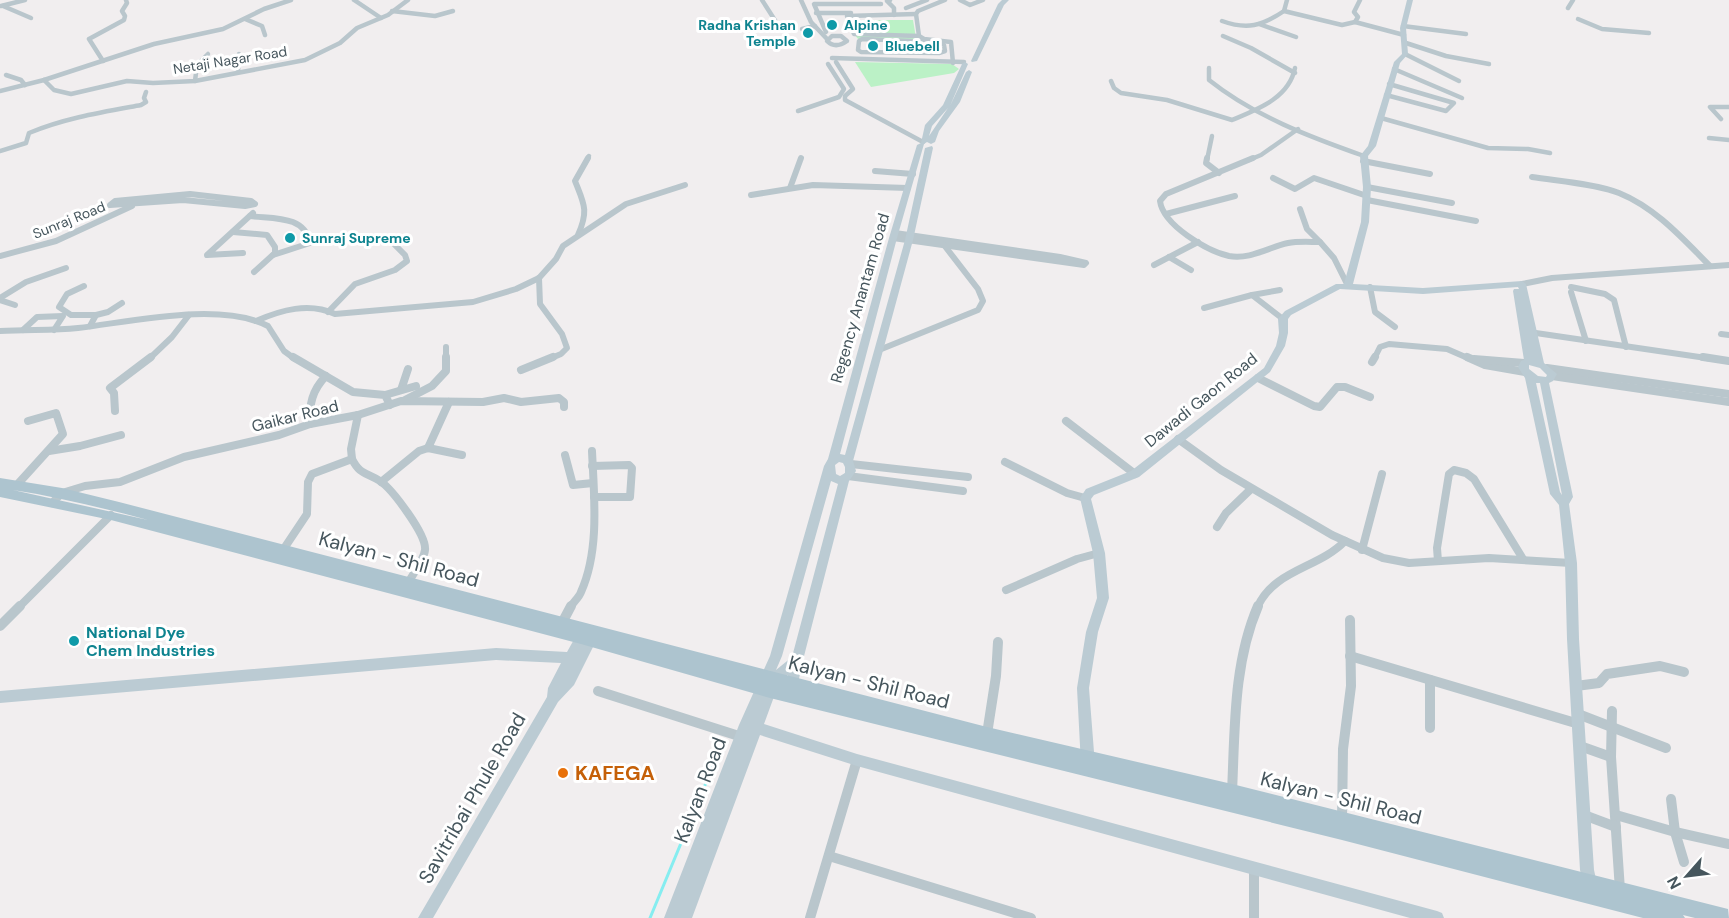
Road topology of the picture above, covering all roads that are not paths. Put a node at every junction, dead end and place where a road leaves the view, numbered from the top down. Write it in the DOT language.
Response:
graph roads {
  1 [pos="25,0"];
  2 [pos="126,0"];
  3 [pos="270,0"];
  4 [pos="291,0"];
  5 [pos="354,0"];
  6 [pos="408,0"];
  7 [pos="762,0"];
  8 [pos="801,0"];
  9 [pos="840,0"];
  10 [pos="927,0"];
  11 [pos="933,0"];
  12 [pos="945,0"];
  13 [pos="960,0"];
  14 [pos="983,0"];
  15 [pos="998,0"];
  16 [pos="1006,0"];
  17 [pos="1287,0"];
  18 [pos="1360,0"];
  19 [pos="1410,0"];
  20 [pos="1573,0"];
  21 [pos="890,1"];
  22 [pos="835,2"];
  23 [pos="810,5"];
  24 [pos="1,6"];
  25 [pos="273,6"];
  26 [pos="906,8"];
  27 [pos="1568,8"];
  28 [pos="453,11"];
  29 [pos="1284,11"];
  30 [pos="392,12"];
  31 [pos="816,13"];
  32 [pos="838,13"];
  33 [pos="887,13"];
  34 [pos="916,14"];
  35 [pos="894,15"];
  36 [pos="908,15"];
  37 [pos="32,18"];
  38 [pos="381,18"];
  39 [pos="245,19"];
  40 [pos="1578,19"];
  41 [pos="1222,21"];
  42 [pos="1355,22"];
  43 [pos="1259,24"];
  44 [pos="778,25"];
  45 [pos="815,26"];
  46 [pos="802,29"];
  47 [pos="847,29"];
  48 [pos="1242,29"];
  49 [pos="826,32"];
  50 [pos="1649,33"];
  51 [pos="1466,34"];
  52 [pos="265,35"];
  53 [pos="1404,35"];
  54 [pos="850,36"];
  55 [pos="919,36"];
  56 [pos="1296,37"];
  57 [pos="827,39"];
  58 [pos="888,41"];
  59 [pos="902,41"];
  60 [pos="911,41"];
  61 [pos="832,44"];
  62 [pos="839,45"];
  63 [pos="888,52"];
  64 [pos="913,53"];
  65 [pos="208,54"];
  66 [pos="239,54"];
  67 [pos="1405,54"];
  68 [pos="834,60"];
  69 [pos="103,61"];
  70 [pos="953,62"];
  71 [pos="968,63"];
  72 [pos="1490,64"];
  73 [pos="1209,68"];
  74 [pos="1394,69"];
  75 [pos="238,72"];
  76 [pos="6,75"];
  77 [pos="44,80"];
  78 [pos="195,81"];
  79 [pos="1111,81"];
  80 [pos="1459,81"];
  81 [pos="1389,84"];
  82 [pos="25,85"];
  83 [pos="0,91"];
  84 [pos="146,92"];
  85 [pos="1386,95"];
  86 [pos="842,98"];
  87 [pos="1462,98"];
  88 [pos="1729,107"];
  89 [pos="1255,109"];
  90 [pos="798,111"];
  91 [pos="1381,118"];
  92 [pos="1721,119"];
  93 [pos="1298,129"];
  94 [pos="1212,136"];
  95 [pos="1709,138"];
  96 [pos="1729,140"];
  97 [pos="927,143"];
  98 [pos="0,151"];
  99 [pos="1550,153"];
  100 [pos="589,156"];
  101 [pos="801,158"];
  102 [pos="1364,158"];
  103 [pos="875,171"];
  104 [pos="1219,173"];
  105 [pos="913,174"];
  106 [pos="1430,174"];
  107 [pos="1532,177"];
  108 [pos="1273,178"];
  109 [pos="685,185"];
  110 [pos="1367,187"];
  111 [pos="790,188"];
  112 [pos="909,188"];
  113 [pos="198,194"];
  114 [pos="751,195"];
  115 [pos="1235,196"];
  116 [pos="180,197"];
  117 [pos="144,198"];
  118 [pos="1366,198"];
  119 [pos="192,200"];
  120 [pos="253,202"];
  121 [pos="1452,203"];
  122 [pos="135,204"];
  123 [pos="1300,209"];
  124 [pos="1166,214"];
  125 [pos="250,216"];
  126 [pos="1476,221"];
  127 [pos="233,232"];
  128 [pos="894,236"];
  129 [pos="577,237"];
  130 [pos="909,238"];
  131 [pos="355,240"];
  132 [pos="1198,242"];
  133 [pos="1320,242"];
  134 [pos="944,245"];
  135 [pos="243,253"];
  136 [pos="273,255"];
  137 [pos="0,256"];
  138 [pos="1169,257"];
  139 [pos="1154,265"];
  140 [pos="1729,265"];
  141 [pos="1710,266"];
  142 [pos="66,268"];
  143 [pos="1191,270"];
  144 [pos="254,272"];
  145 [pos="538,278"];
  146 [pos="1348,285"];
  147 [pos="1519,285"];
  148 [pos="84,286"];
  149 [pos="1370,287"];
  150 [pos="1280,290"];
  151 [pos="1252,295"];
  152 [pos="0,299"];
  153 [pos="122,303"];
  154 [pos="15,305"];
  155 [pos="1204,308"];
  156 [pos="331,313"];
  157 [pos="96,315"];
  158 [pos="189,315"];
  159 [pos="1283,319"];
  160 [pos="256,321"];
  161 [pos="90,326"];
  162 [pos="1395,327"];
  163 [pos="0,330"];
  164 [pos="23,330"];
  165 [pos="54,330"];
  166 [pos="1528,332"];
  167 [pos="1587,341"];
  168 [pos="446,347"];
  169 [pos="1626,347"];
  170 [pos="879,350"];
  171 [pos="1729,361"];
  172 [pos="1372,362"];
  173 [pos="859,363"];
  174 [pos="875,366"];
  175 [pos="408,369"];
  176 [pos="521,370"];
  177 [pos="1536,370"];
  178 [pos="326,376"];
  179 [pos="1258,378"];
  180 [pos="416,386"];
  181 [pos="1690,389"];
  182 [pos="400,390"];
  183 [pos="1729,394"];
  184 [pos="385,395"];
  185 [pos="1370,397"];
  186 [pos="1694,398"];
  187 [pos="848,400"];
  188 [pos="401,402"];
  189 [pos="449,402"];
  190 [pos="1729,402"];
  191 [pos="865,404"];
  192 [pos="390,405"];
  193 [pos="564,407"];
  194 [pos="115,411"];
  195 [pos="358,415"];
  196 [pos="28,421"];
  197 [pos="1066,421"];
  198 [pos="1540,423"];
  199 [pos="310,424"];
  200 [pos="1554,426"];
  201 [pos="121,435"];
  202 [pos="1178,439"];
  203 [pos="428,448"];
  204 [pos="49,451"];
  205 [pos="592,451"];
  206 [pos="462,454"];
  207 [pos="566,455"];
  208 [pos="352,459"];
  209 [pos="1005,462"];
  210 [pos="849,463"];
  211 [pos="592,466"];
  212 [pos="830,467"];
  213 [pos="1135,474"];
  214 [pos="1382,474"];
  215 [pos="847,477"];
  216 [pos="968,477"];
  217 [pos="381,482"];
  218 [pos="0,483"];
  219 [pos="593,483"];
  220 [pos="15,486"];
  221 [pos="1251,489"];
  222 [pos="963,491"];
  223 [pos="0,492"];
  224 [pos="594,497"];
  225 [pos="57,498"];
  226 [pos="1085,498"];
  227 [pos="1564,504"];
  228 [pos="111,515"];
  229 [pos="1217,527"];
  230 [pos="1345,542"];
  231 [pos="283,550"];
  232 [pos="1362,550"];
  233 [pos="1099,553"];
  234 [pos="1523,559"];
  235 [pos="1438,561"];
  236 [pos="1571,563"];
  237 [pos="323,566"];
  238 [pos="800,571"];
  239 [pos="819,574"];
  240 [pos="408,583"];
  241 [pos="1006,590"];
  242 [pos="1350,620"];
  243 [pos="562,623"];
  244 [pos="0,626"];
  245 [pos="588,635"];
  246 [pos="998,642"];
  247 [pos="776,656"];
  248 [pos="1350,656"];
  249 [pos="574,660"];
  250 [pos="796,660"];
  251 [pos="1684,672"];
  252 [pos="1430,680"];
  253 [pos="768,684"];
  254 [pos="793,684"];
  255 [pos="1576,686"];
  256 [pos="598,691"];
  257 [pos="0,697"];
  258 [pos="1612,711"];
  259 [pos="1579,719"];
  260 [pos="1612,726"];
  261 [pos="1430,728"];
  262 [pos="749,733"];
  263 [pos="987,734"];
  264 [pos="1580,746"];
  265 [pos="1666,748"];
  266 [pos="1611,757"];
  267 [pos="857,760"];
  268 [pos="1088,764"];
  269 [pos="1232,792"];
  270 [pos="1671,799"];
  271 [pos="1616,814"];
  272 [pos="1584,815"];
  273 [pos="1342,820"];
  274 [pos="1616,827"];
  275 [pos="1675,832"];
  276 [pos="1729,844"];
  277 [pos="829,856"];
  278 [pos="1684,862"];
  279 [pos="1254,869"];
  280 [pos="1591,890"];
  281 [pos="1620,891"];
  282 [pos="425,918"];
  283 [pos="671,918"];
  284 [pos="685,918"];
  285 [pos="810,918"];
  286 [pos="1031,918"];
  287 [pos="1254,918"];
  288 [pos="1435,918"];
  289 [pos="1676,918"];
  290 [pos="1728,918"];
  1 -- 24 [label="street"];
  2 -- 69 [label="street"];
  3 -- 25 [label="street"];
  4 -- 25 [label="street"];
  5 -- 38 [label="street"];
  6 -- 30 [label="street, Netaji Nagar Road"];
  7 -- 44 [label="street"];
  8 -- 23 [label="street"];
  9 -- 21 [label="street"];
  10 -- 26 [label="street"];
  11 -- 36 [label="street"];
  12 -- 34 [label="street"];
  13 -- 14 [label="street"];
  15 -- 71 [label="street"];
  16 -- 71 [label="street"];
  17 -- 29 [label="street"];
  18 -- 42 [label="street"];
  19 -- 53 [label="street"];
  20 -- 27 [label="street"];
  21 -- 22 [label="street"];
  21 -- 35 [label="street"];
  22 -- 23 [label="street"];
  23 -- 31 [label="street"];
  23 -- 45 [label="street"];
  24 -- 37 [label="street"];
  25 -- 39 [label="street"];
  28 -- 30 [label="street"];
  29 -- 42 [label="street"];
  29 -- 43 [label="street"];
  30 -- 38 [label="street, Netaji Nagar Road"];
  31 -- 32 [label="street"];
  31 -- 49 [label="street"];
  32 -- 33 [label="street"];
  32 -- 47 [label="street"];
  34 -- 36 [label="street"];
  34 -- 55 [label="street"];
  35 -- 36 [label="street"];
  35 -- 54 [label="street"];
  38 -- 75 [label="street, Netaji Nagar Road"];
  39 -- 52 [label="street"];
  39 -- 69 [label="street"];
  40 -- 50 [label="street"];
  41 -- 48 [label="street"];
  42 -- 53 [label="street"];
  43 -- 48 [label="street"];
  43 -- 56 [label="street"];
  45 -- 46 [label="street"];
  45 -- 57 [label="street"];
  48 -- 89 [label="street"];
  51 -- 53 [label="street"];
  53 -- 67 [label="street"];
  53 -- 72 [label="street"];
  54 -- 55 [label="street"];
  54 -- 57 [label="street"];
  54 -- 59 [label="street"];
  54 -- 62 [label="street"];
  55 -- 70 [label="street"];
  57 -- 61 [label="street"];
  58 -- 59 [label="street"];
  58 -- 63 [label="street"];
  58 -- 63 [label="street"];
  59 -- 60 [label="street"];
  60 -- 64 [label="street"];
  60 -- 64 [label="street"];
  61 -- 62 [label="street"];
  61 -- 68 [label="street"];
  62 -- 68 [label="street"];
  63 -- 64 [label="street"];
  65 -- 78 [label="street"];
  66 -- 75 [label="street"];
  67 -- 74 [label="street"];
  67 -- 80 [label="street"];
  68 -- 70 [label="street"];
  68 -- 86 [label="street"];
  69 -- 77 [label="street"];
  70 -- 71 [label="street"];
  71 -- 97 [label="street"];
  73 -- 89 [label="street"];
  74 -- 81 [label="street"];
  74 -- 87 [label="street"];
  75 -- 78 [label="street, Netaji Nagar Road"];
  76 -- 82 [label="street"];
  77 -- 78 [label="street, Netaji Nagar Road"];
  77 -- 82 [label="street"];
  79 -- 89 [label="street"];
  81 -- 85 [label="street"];
  81 -- 85 [label="street"];
  82 -- 83 [label="street"];
  84 -- 98 [label="street"];
  85 -- 91 [label="street"];
  86 -- 90 [label="street"];
  86 -- 97 [label="street"];
  88 -- 92 [label="street"];
  89 -- 93 [label="street"];
  91 -- 99 [label="street"];
  91 -- 102 [label="street"];
  93 -- 102 [label="street"];
  93 -- 104 [label="street"];
  94 -- 104 [label="street"];
  95 -- 96 [label="street"];
  97 -- 105 [label="street, Regency Anantam Road"];
  97 -- 130 [label="street, Regency Anantam Road"];
  100 -- 129 [label="street"];
  101 -- 111 [label="street"];
  102 -- 106 [label="street"];
  102 -- 110 [label="street"];
  103 -- 105 [label="street"];
  104 -- 124 [label="street"];
  105 -- 112 [label="street, Regency Anantam Road"];
  107 -- 141 [label="street"];
  108 -- 118 [label="street"];
  109 -- 129 [label="street"];
  110 -- 118 [label="street"];
  110 -- 121 [label="street"];
  111 -- 112 [label="street"];
  111 -- 114 [label="street"];
  112 -- 128 [label="street, Regency Anantam Road"];
  113 -- 116 [label="street, Sunraj Road"];
  113 -- 119 [label="street"];
  113 -- 120 [label="street, Sunraj Road"];
  115 -- 124 [label="street"];
  116 -- 117 [label="street, Sunraj Road"];
  116 -- 119 [label="street"];
  116 -- 122 [label="street"];
  117 -- 122 [label="street, Sunraj Road"];
  117 -- 122 [label="street, Sunraj Road"];
  118 -- 126 [label="street"];
  118 -- 146 [label="street"];
  119 -- 120 [label="street"];
  120 -- 125 [label="street"];
  122 -- 137 [label="street, Sunraj Road"];
  123 -- 133 [label="street"];
  124 -- 132 [label="street"];
  125 -- 127 [label="street"];
  125 -- 136 [label="street"];
  127 -- 135 [label="street"];
  127 -- 136 [label="street"];
  128 -- 130 [label="street"];
  128 -- 173 [label="street, Regency Anantam Road"];
  129 -- 145 [label="street"];
  130 -- 134 [label="street"];
  130 -- 134 [label="street"];
  130 -- 170 [label="street, Regency Anantam Road"];
  131 -- 156 [label="street"];
  132 -- 133 [label="street"];
  132 -- 138 [label="street"];
  133 -- 146 [label="street"];
  134 -- 170 [label="street"];
  136 -- 144 [label="street"];
  138 -- 139 [label="street"];
  138 -- 143 [label="street"];
  140 -- 141 [label="street"];
  141 -- 147 [label="street"];
  142 -- 152 [label="street"];
  145 -- 156 [label="street"];
  145 -- 176 [label="street"];
  146 -- 149 [label="street"];
  146 -- 159 [label="street"];
  147 -- 149 [label="street"];
  147 -- 166 [label="street"];
  148 -- 157 [label="street"];
  149 -- 162 [label="street"];
  150 -- 151 [label="street"];
  151 -- 155 [label="street"];
  151 -- 159 [label="street"];
  152 -- 154 [label="street"];
  153 -- 157 [label="street"];
  156 -- 160 [label="street"];
  157 -- 161 [label="street"];
  158 -- 160 [label="street"];
  158 -- 161 [label="street"];
  158 -- 194 [label="street"];
  159 -- 179 [label="street, Dawadi Gaon Road"];
  160 -- 178 [label="street, Gaikar Road"];
  161 -- 165 [label="street"];
  163 -- 164 [label="street"];
  164 -- 165 [label="street"];
  164 -- 165 [label="street"];
  166 -- 167 [label="street"];
  166 -- 177 [label="street"];
  167 -- 169 [label="street"];
  167 -- 169 [label="street"];
  168 -- 188 [label="street"];
  169 -- 171 [label="street"];
  170 -- 174 [label="street, Regency Anantam Road"];
  172 -- 177 [label="street"];
  173 -- 174 [label="street"];
  173 -- 187 [label="street, Regency Anantam Road"];
  174 -- 191 [label="street, Regency Anantam Road"];
  175 -- 182 [label="street"];
  177 -- 181 [label="street"];
  177 -- 186 [label="street"];
  177 -- 198 [label="street"];
  177 -- 200 [label="street"];
  178 -- 184 [label="street, Gaikar Road"];
  178 -- 199 [label="street"];
  179 -- 185 [label="street"];
  179 -- 202 [label="street, Dawadi Gaon Road"];
  180 -- 182 [label="street"];
  181 -- 183 [label="street"];
  181 -- 186 [label="street"];
  182 -- 184 [label="street"];
  184 -- 192 [label="street"];
  186 -- 190 [label="street"];
  187 -- 191 [label="street"];
  187 -- 212 [label="street, Regency Anantam Road"];
  188 -- 189 [label="street"];
  188 -- 192 [label="street, Gaikar Road"];
  189 -- 193 [label="street"];
  189 -- 203 [label="street"];
  191 -- 210 [label="street, Regency Anantam Road"];
  192 -- 195 [label="street, Gaikar Road"];
  195 -- 199 [label="street, Gaikar Road"];
  195 -- 208 [label="street"];
  196 -- 204 [label="street"];
  197 -- 213 [label="street"];
  198 -- 200 [label="street"];
  198 -- 227 [label="street"];
  199 -- 225 [label="street, Gaikar Road"];
  200 -- 227 [label="street"];
  201 -- 204 [label="street"];
  202 -- 213 [label="street, Dawadi Gaon Road"];
  202 -- 221 [label="street"];
  203 -- 206 [label="street"];
  203 -- 217 [label="street"];
  204 -- 220 [label="street"];
  205 -- 211 [label="street"];
  207 -- 219 [label="street"];
  208 -- 217 [label="street"];
  208 -- 231 [label="street"];
  209 -- 226 [label="street"];
  210 -- 212 [label="street"];
  210 -- 215 [label="street"];
  210 -- 216 [label="street"];
  211 -- 219 [label="street"];
  211 -- 224 [label="street"];
  212 -- 215 [label="street"];
  212 -- 238 [label="street, Regency Anantam Road"];
  213 -- 226 [label="street, Dawadi Gaon Road"];
  214 -- 232 [label="street"];
  215 -- 222 [label="street"];
  215 -- 239 [label="street"];
  217 -- 240 [label="street"];
  218 -- 220 [label="main road, Kalyan - Shil Road"];
  219 -- 224 [label="street"];
  220 -- 225 [label="main road, Kalyan - Shil Road"];
  221 -- 229 [label="street"];
  221 -- 230 [label="street"];
  223 -- 225 [label="main road, Kalyan - Shil Road"];
  224 -- 243 [label="street"];
  225 -- 228 [label="main road, Kalyan - Shil Road"];
  225 -- 231 [label="main road, Kalyan - Shil Road"];
  226 -- 233 [label="street"];
  227 -- 236 [label="street"];
  228 -- 237 [label="main road, Kalyan - Shil Road"];
  228 -- 244 [label="street"];
  230 -- 232 [label="street"];
  230 -- 269 [label="street"];
  231 -- 237 [label="main road, Kalyan - Shil Road"];
  232 -- 235 [label="street"];
  233 -- 241 [label="street"];
  233 -- 268 [label="street"];
  234 -- 235 [label="street"];
  234 -- 235 [label="street"];
  234 -- 236 [label="street"];
  236 -- 255 [label="street"];
  237 -- 240 [label="main road, Kalyan - Shil Road"];
  237 -- 245 [label="main road, Kalyan - Shil Road"];
  238 -- 239 [label="street"];
  238 -- 247 [label="street, Regency Anantam Road"];
  239 -- 250 [label="street"];
  240 -- 243 [label="main road, Kalyan - Shil Road"];
  242 -- 248 [label="street"];
  243 -- 245 [label="main road, Kalyan - Shil Road"];
  245 -- 249 [label="street, Savitribai Phule Road"];
  245 -- 253 [label="main road, Kalyan - Shil Road"];
  246 -- 263 [label="street"];
  247 -- 250 [label="street"];
  247 -- 253 [label="street, Regency Anantam Road"];
  248 -- 252 [label="street"];
  248 -- 273 [label="street"];
  249 -- 257 [label="street"];
  249 -- 282 [label="street, Savitribai Phule Road"];
  250 -- 253 [label="street"];
  250 -- 254 [label="street"];
  251 -- 255 [label="street"];
  252 -- 259 [label="street"];
  252 -- 261 [label="street"];
  253 -- 254 [label="main road, Kalyan - Shil Road"];
  253 -- 262 [label="street, Kalyan Road"];
  253 -- 268 [label="main road, Kalyan - Shil Road"];
  254 -- 263 [label="main road, Kalyan - Shil Road"];
  255 -- 259 [label="street"];
  256 -- 262 [label="street"];
  258 -- 260 [label="street"];
  259 -- 260 [label="street"];
  259 -- 264 [label="street"];
  260 -- 265 [label="street"];
  260 -- 266 [label="street"];
  262 -- 267 [label="street"];
  262 -- 283 [label="street, Kalyan Road"];
  262 -- 284 [label="street, Kalyan Road"];
  263 -- 268 [label="main road, Kalyan - Shil Road"];
  264 -- 266 [label="street"];
  264 -- 272 [label="street"];
  266 -- 271 [label="street"];
  267 -- 277 [label="street"];
  267 -- 279 [label="street"];
  268 -- 269 [label="main road, Kalyan - Shil Road"];
  268 -- 280 [label="main road, Kalyan - Shil Road"];
  269 -- 273 [label="main road, Kalyan - Shil Road"];
  270 -- 275 [label="street"];
  271 -- 274 [label="street"];
  271 -- 275 [label="street"];
  272 -- 274 [label="street"];
  272 -- 280 [label="street"];
  273 -- 280 [label="main road, Kalyan - Shil Road"];
  274 -- 281 [label="street"];
  275 -- 276 [label="street"];
  275 -- 278 [label="street"];
  277 -- 285 [label="street"];
  277 -- 286 [label="street"];
  279 -- 287 [label="street"];
  279 -- 288 [label="street"];
  280 -- 281 [label="main road, Kalyan - Shil Road"];
  280 -- 289 [label="main road, Kalyan - Shil Road"];
  281 -- 290 [label="main road, Kalyan - Shil Road"];
}
